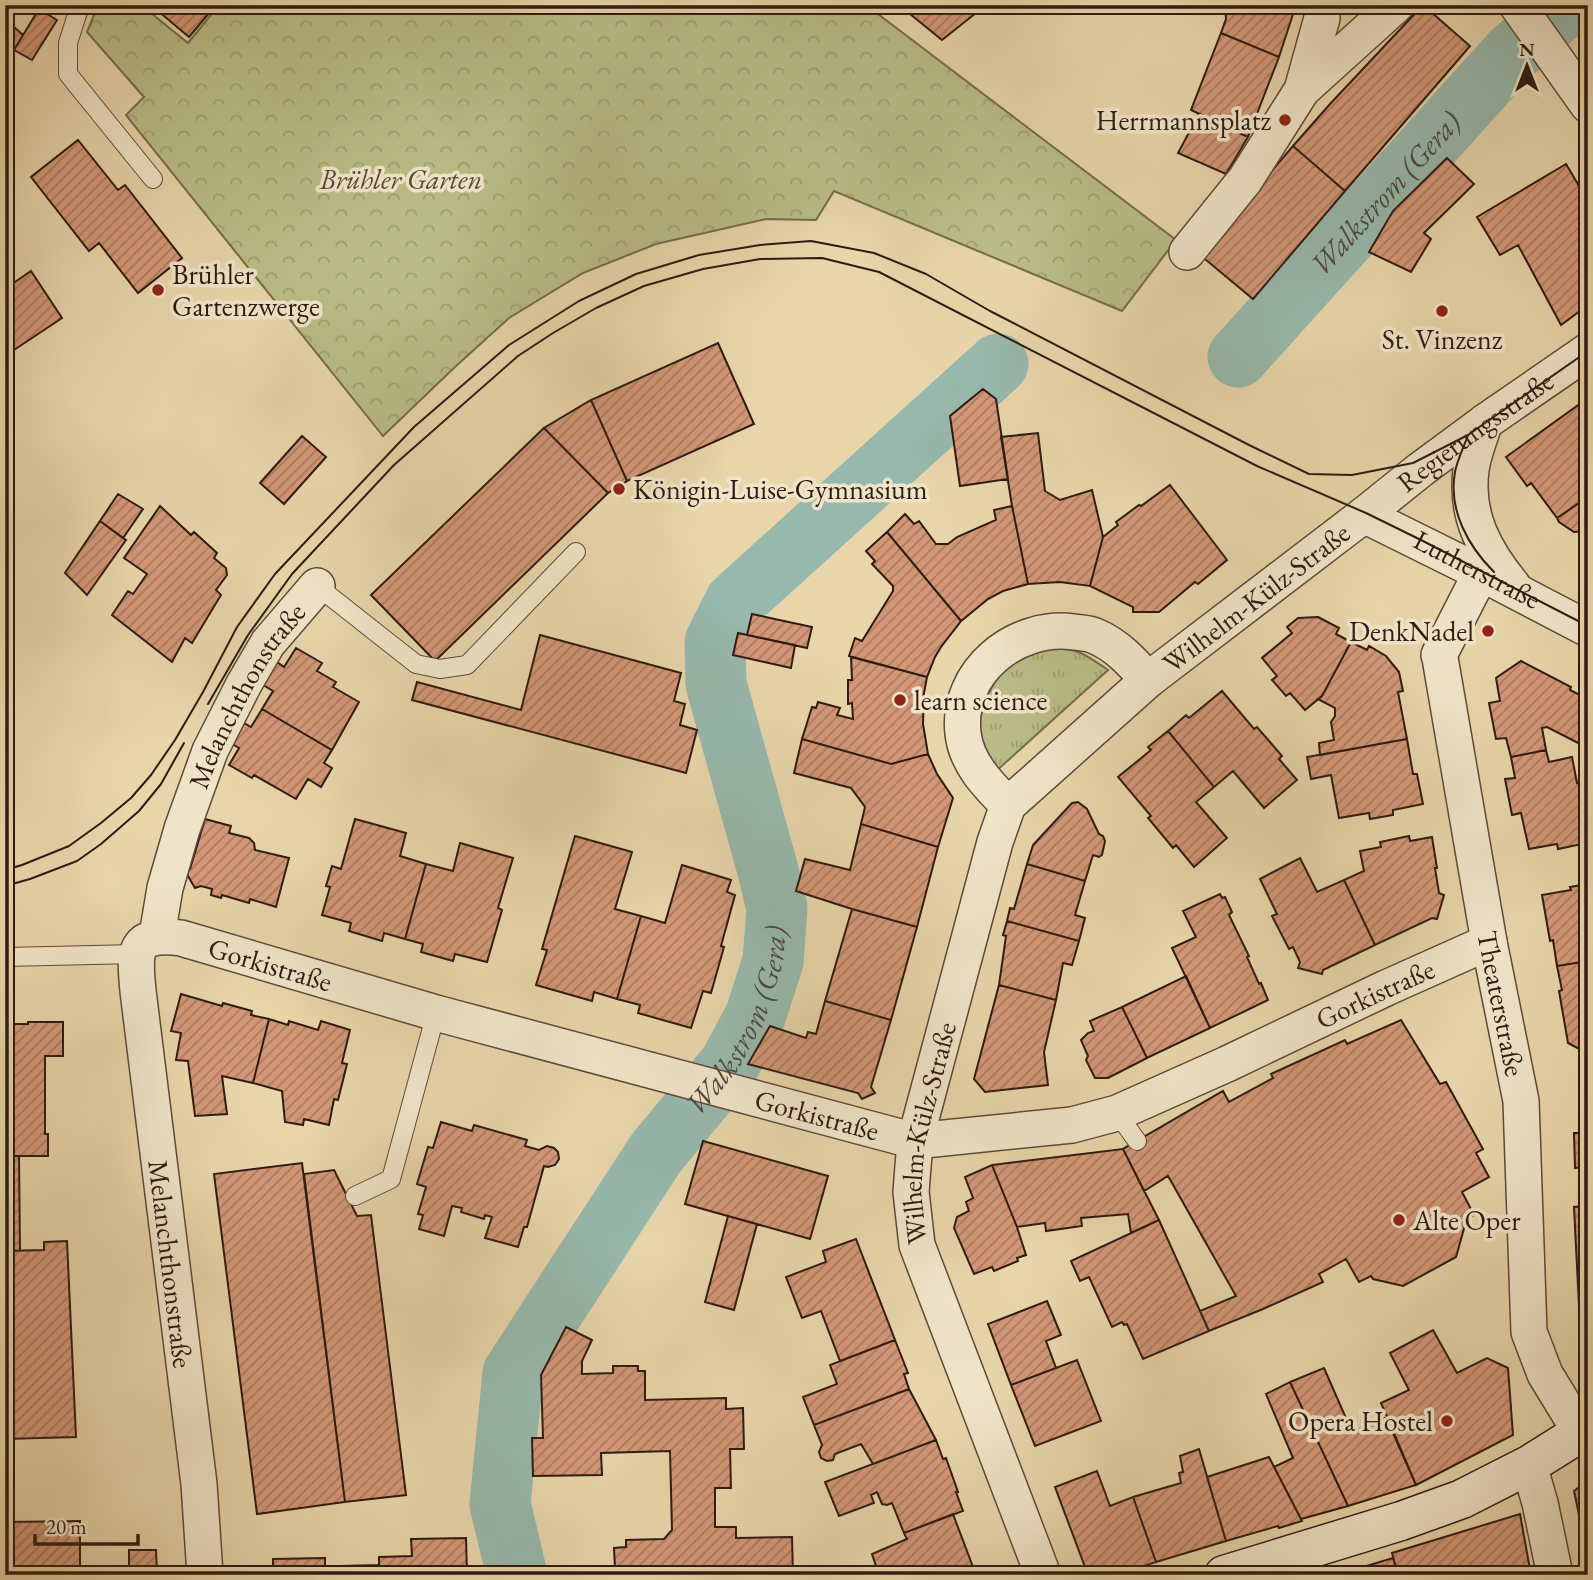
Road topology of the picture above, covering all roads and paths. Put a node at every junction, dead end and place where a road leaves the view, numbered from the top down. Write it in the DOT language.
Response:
graph roads {
  1 [pos="80,5"];
  2 [pos="1322,5"];
  3 [pos="1396,5"];
  4 [pos="1517,5"];
  5 [pos="1302,90"];
  6 [pos="1588,105"];
  7 [pos="153,179"];
  8 [pos="1187,252"];
  9 [pos="1588,352"];
  10 [pos="1485,422"];
  11 [pos="1364,515"];
  12 [pos="576,552"];
  13 [pos="1480,573"];
  14 [pos="317,586"];
  15 [pos="1517,592"];
  16 [pos="1588,629"];
  17 [pos="1149,680"];
  18 [pos="1008,805"];
  19 [pos="1489,942"];
  20 [pos="147,945"];
  21 [pos="5,957"];
  22 [pos="436,1013"];
  23 [pos="1117,1113"];
  24 [pos="915,1141"];
  25 [pos="1137,1141"];
  26 [pos="355,1196"];
  27 [pos="1584,1430"];
  28 [pos="1529,1465"];
  29 [pos="205,1575"];
  30 [pos="1043,1575"];
  31 [pos="1224,1575"];
  32 [pos="1555,1575"];
  1 -- 7 [label="lane"];
  2 -- 5 [label="street"];
  3 -- 5 [label="street"];
  4 -- 6 [label="street"];
  5 -- 8 [label="street"];
  9 -- 10 [label="street, Regierungsstraße"];
  10 -- 11 [label="street, Regierungsstraße"];
  10 -- 15 [label="street"];
  11 -- 13 [label="street, Lutherstraße"];
  11 -- 17 [label="street, Wilhelm-Külz-Straße"];
  12 -- 14 [label="lane"];
  13 -- 15 [label="street, Lutherstraße"];
  13 -- 19 [label="street, Theaterstraße"];
  14 -- 20 [label="street, Melanchthonstraße"];
  15 -- 16 [label="street, Lutherstraße"];
  17 -- 18 [label="street, Wilhelm-Külz-Straße"];
  17 -- 18 [label="street, Wilhelm-Külz-Straße"];
  18 -- 24 [label="street, Wilhelm-Külz-Straße"];
  19 -- 23 [label="street, Gorkistraße"];
  19 -- 27 [label="street, Theaterstraße"];
  20 -- 21 [label="lane"];
  20 -- 22 [label="street, Gorkistraße"];
  20 -- 29 [label="street, Melanchthonstraße"];
  22 -- 24 [label="street, Gorkistraße"];
  22 -- 26 [label="lane"];
  23 -- 24 [label="street, Gorkistraße"];
  23 -- 25 [label="lane"];
  24 -- 30 [label="street, Wilhelm-Külz-Straße"];
  27 -- 28 [label="street"];
  28 -- 31 [label="street"];
  28 -- 32 [label="street"];
}
